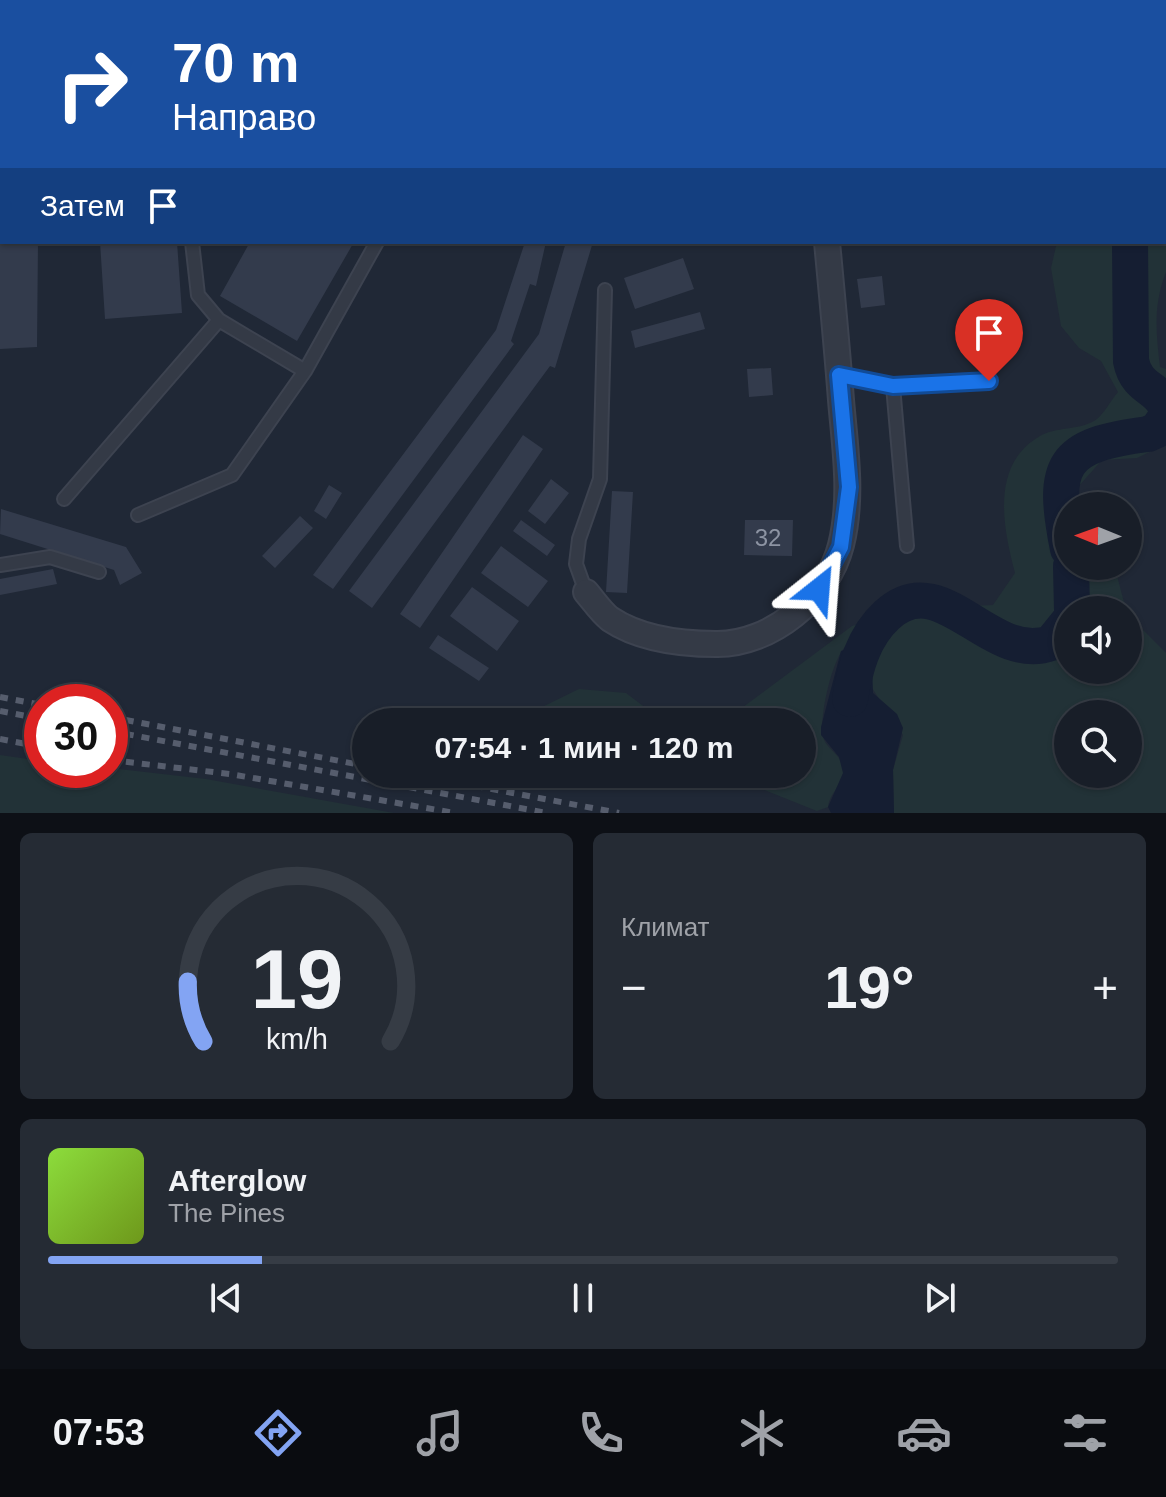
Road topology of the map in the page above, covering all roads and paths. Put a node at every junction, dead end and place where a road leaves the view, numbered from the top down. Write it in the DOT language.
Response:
graph roads {
  1 [pos="192,244"];
  2 [pos="376,244"];
  3 [pos="827,244"];
  4 [pos="605,290"];
  5 [pos="219,320"];
  6 [pos="305,371"];
  7 [pos="839,375"];
  8 [pos="989,381"];
  9 [pos="893,386"];
  10 [pos="64,499"];
  11 [pos="138,515"];
  12 [pos="907,546"];
  13 [pos="0,565"];
  14 [pos="99,572"];
  15 [pos="586,592"];
  1 -- 5 [label="lane"];
  2 -- 6 [label="lane"];
  3 -- 7 [label="street"];
  4 -- 15 [label="lane"];
  5 -- 6 [label="lane"];
  5 -- 10 [label="lane"];
  6 -- 11 [label="lane"];
  7 -- 9 [label="lane"];
  7 -- 15 [label="street"];
  8 -- 9 [label="lane"];
  9 -- 12 [label="lane"];
  13 -- 14 [label="lane"];
}
